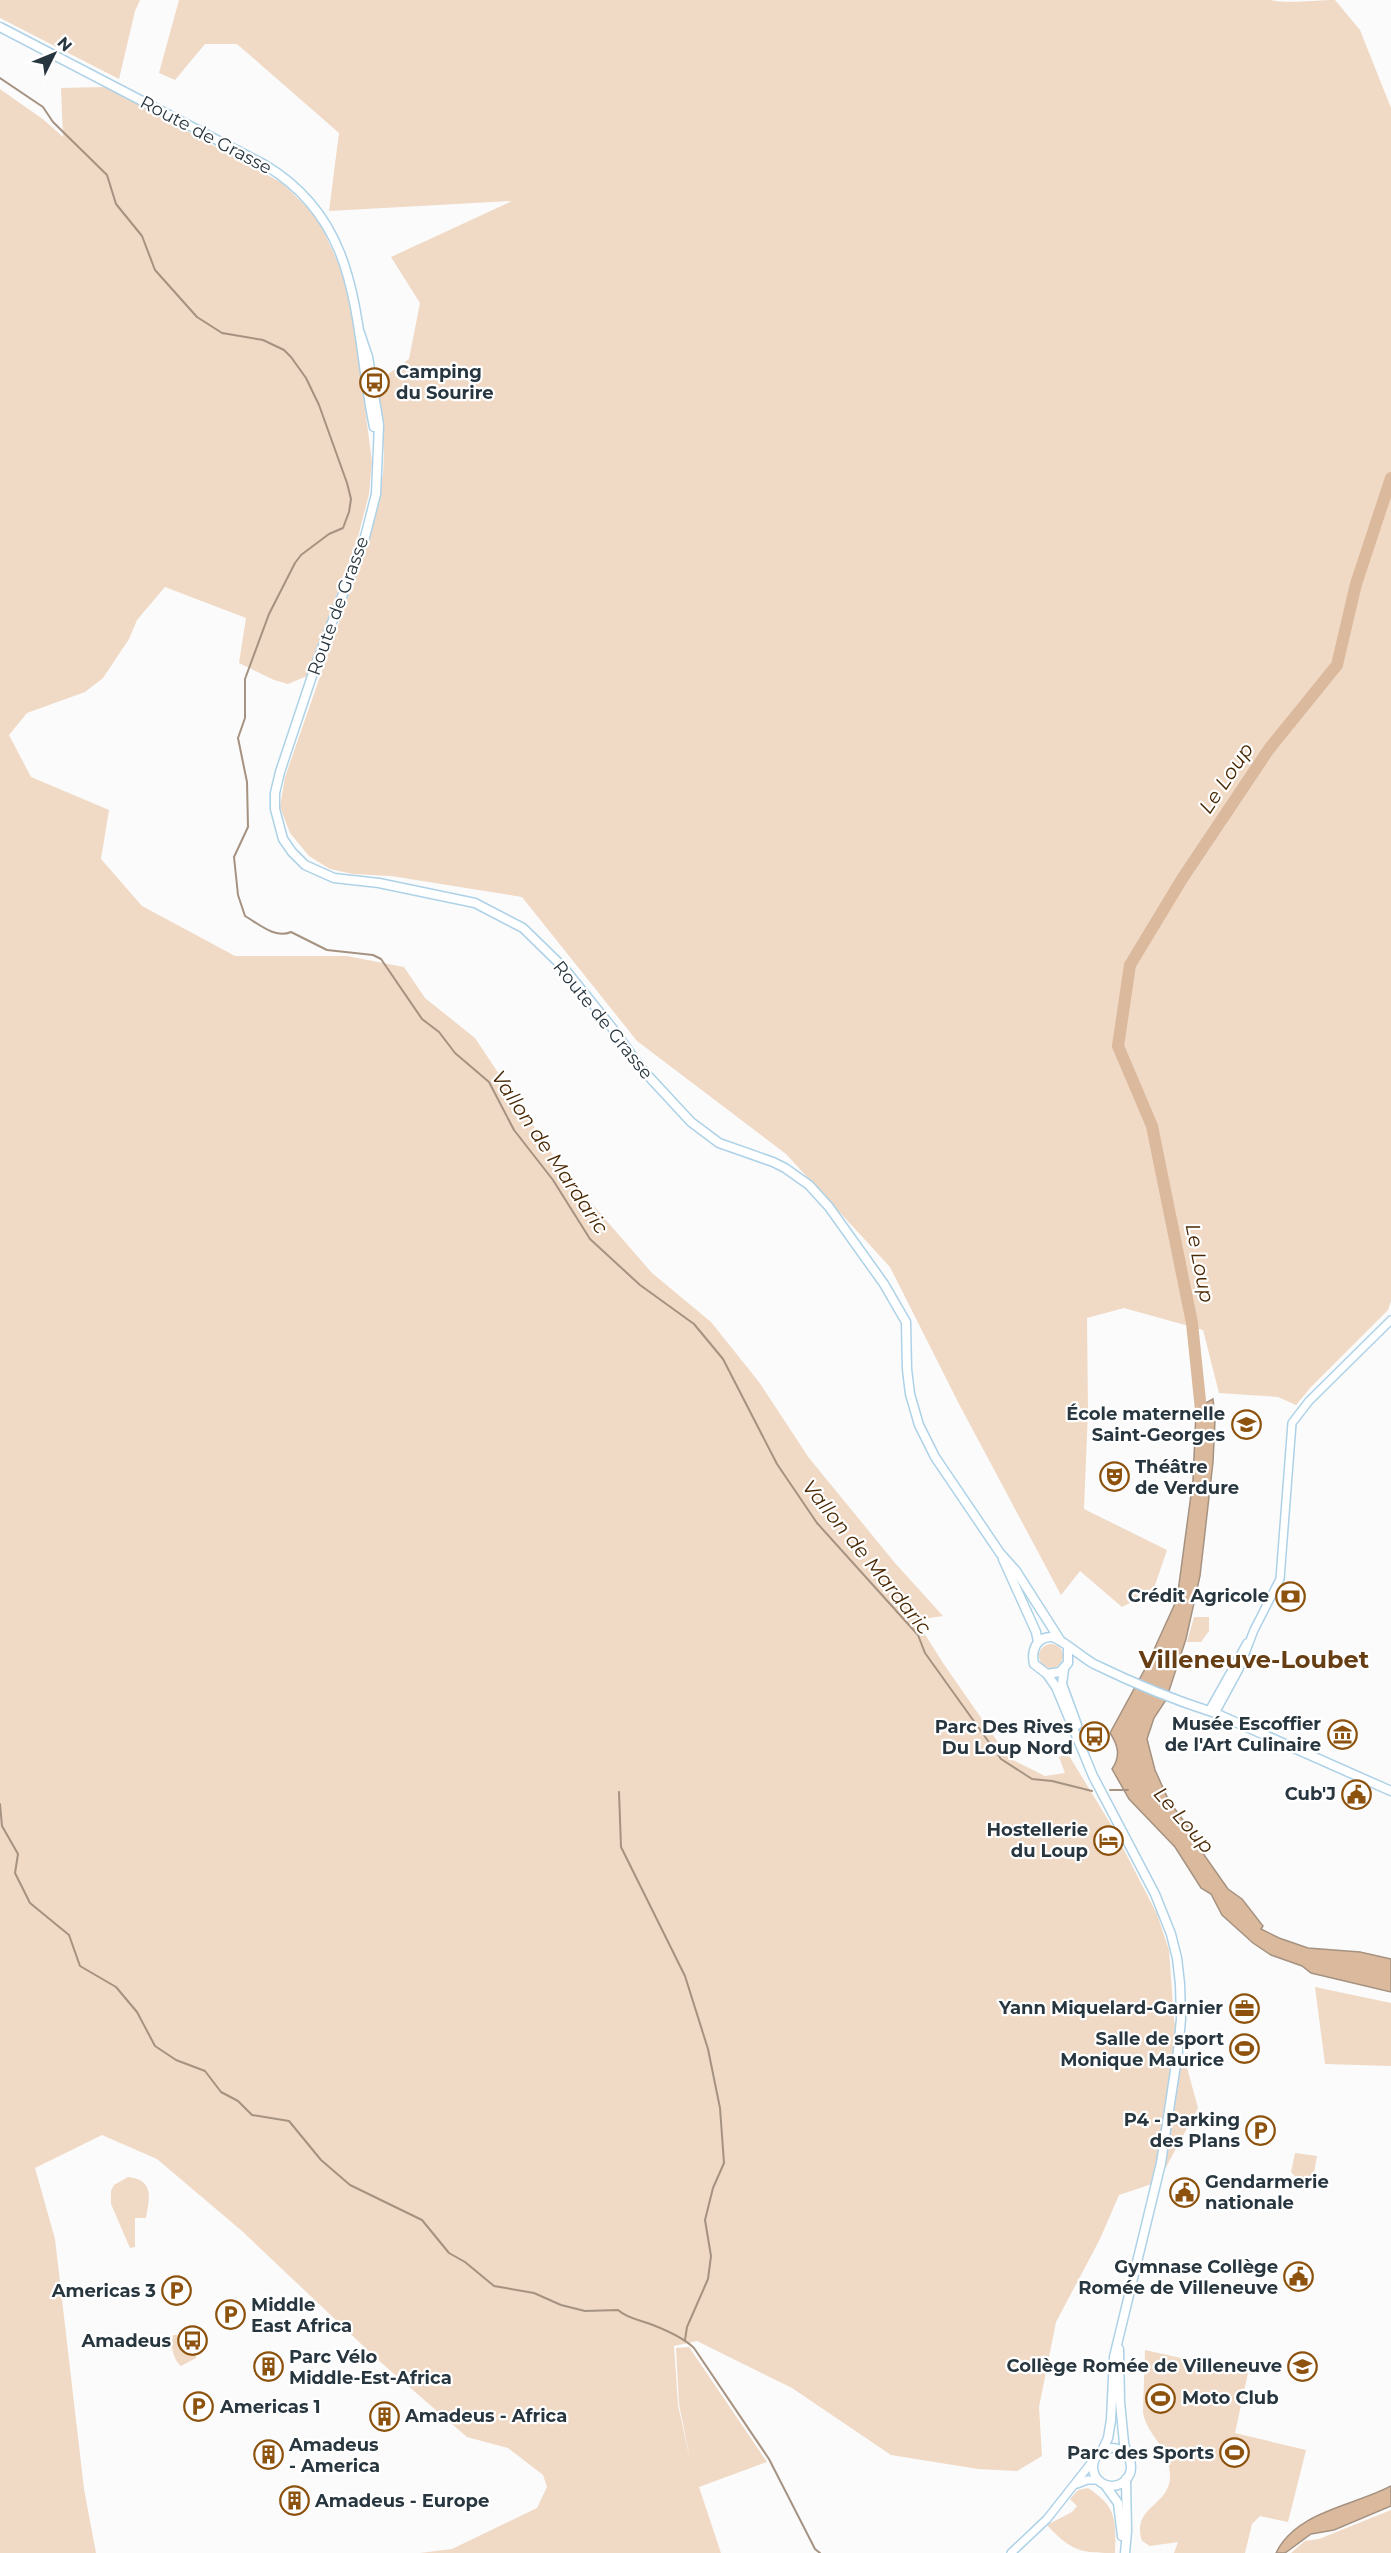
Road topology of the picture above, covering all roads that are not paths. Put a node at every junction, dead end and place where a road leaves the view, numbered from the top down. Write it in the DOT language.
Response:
graph roads {
  1 [pos="0,27"];
  2 [pos="1391,1320"];
  3 [pos="1000,1553"];
  4 [pos="1060,1640"];
  5 [pos="1038,1642"];
  6 [pos="1068,1648"];
  7 [pos="1093,1664"];
  8 [pos="1066,1666"];
  9 [pos="1047,1674"];
  10 [pos="1212,1712"];
  11 [pos="1391,1791"];
  12 [pos="1103,1793"];
  13 [pos="1118,2346"];
  14 [pos="1102,2451"];
  15 [pos="1127,2456"];
  16 [pos="1095,2458"];
  17 [pos="1126,2479"];
  18 [pos="1101,2482"];
  19 [pos="1075,2485"];
  20 [pos="1011,2553"];
  21 [pos="1124,2553"];
  1 -- 3 [label="main road, Route de Grasse"];
  2 -- 10 [label="street"];
  3 -- 4 [label="main road, Route de Grasse"];
  3 -- 5 [label="main road, Route de Grasse"];
  4 -- 5 [label="main road"];
  4 -- 6 [label="main road"];
  5 -- 9 [label="main road"];
  6 -- 7 [label="main road"];
  6 -- 8 [label="main road"];
  7 -- 8 [label="main road"];
  7 -- 10 [label="main road"];
  8 -- 9 [label="main road"];
  8 -- 12 [label="main road"];
  9 -- 12 [label="main road"];
  10 -- 11 [label="main road"];
  12 -- 13 [label="main road"];
  13 -- 14 [label="main road"];
  13 -- 15 [label="main road"];
  14 -- 15 [label="main road"];
  14 -- 16 [label="main road"];
  15 -- 17 [label="main road"];
  16 -- 18 [label="main road"];
  16 -- 19 [label="street"];
  17 -- 18 [label="main road"];
  17 -- 21 [label="main road"];
  18 -- 19 [label="street"];
  18 -- 21 [label="main road"];
  19 -- 20 [label="street"];
}
